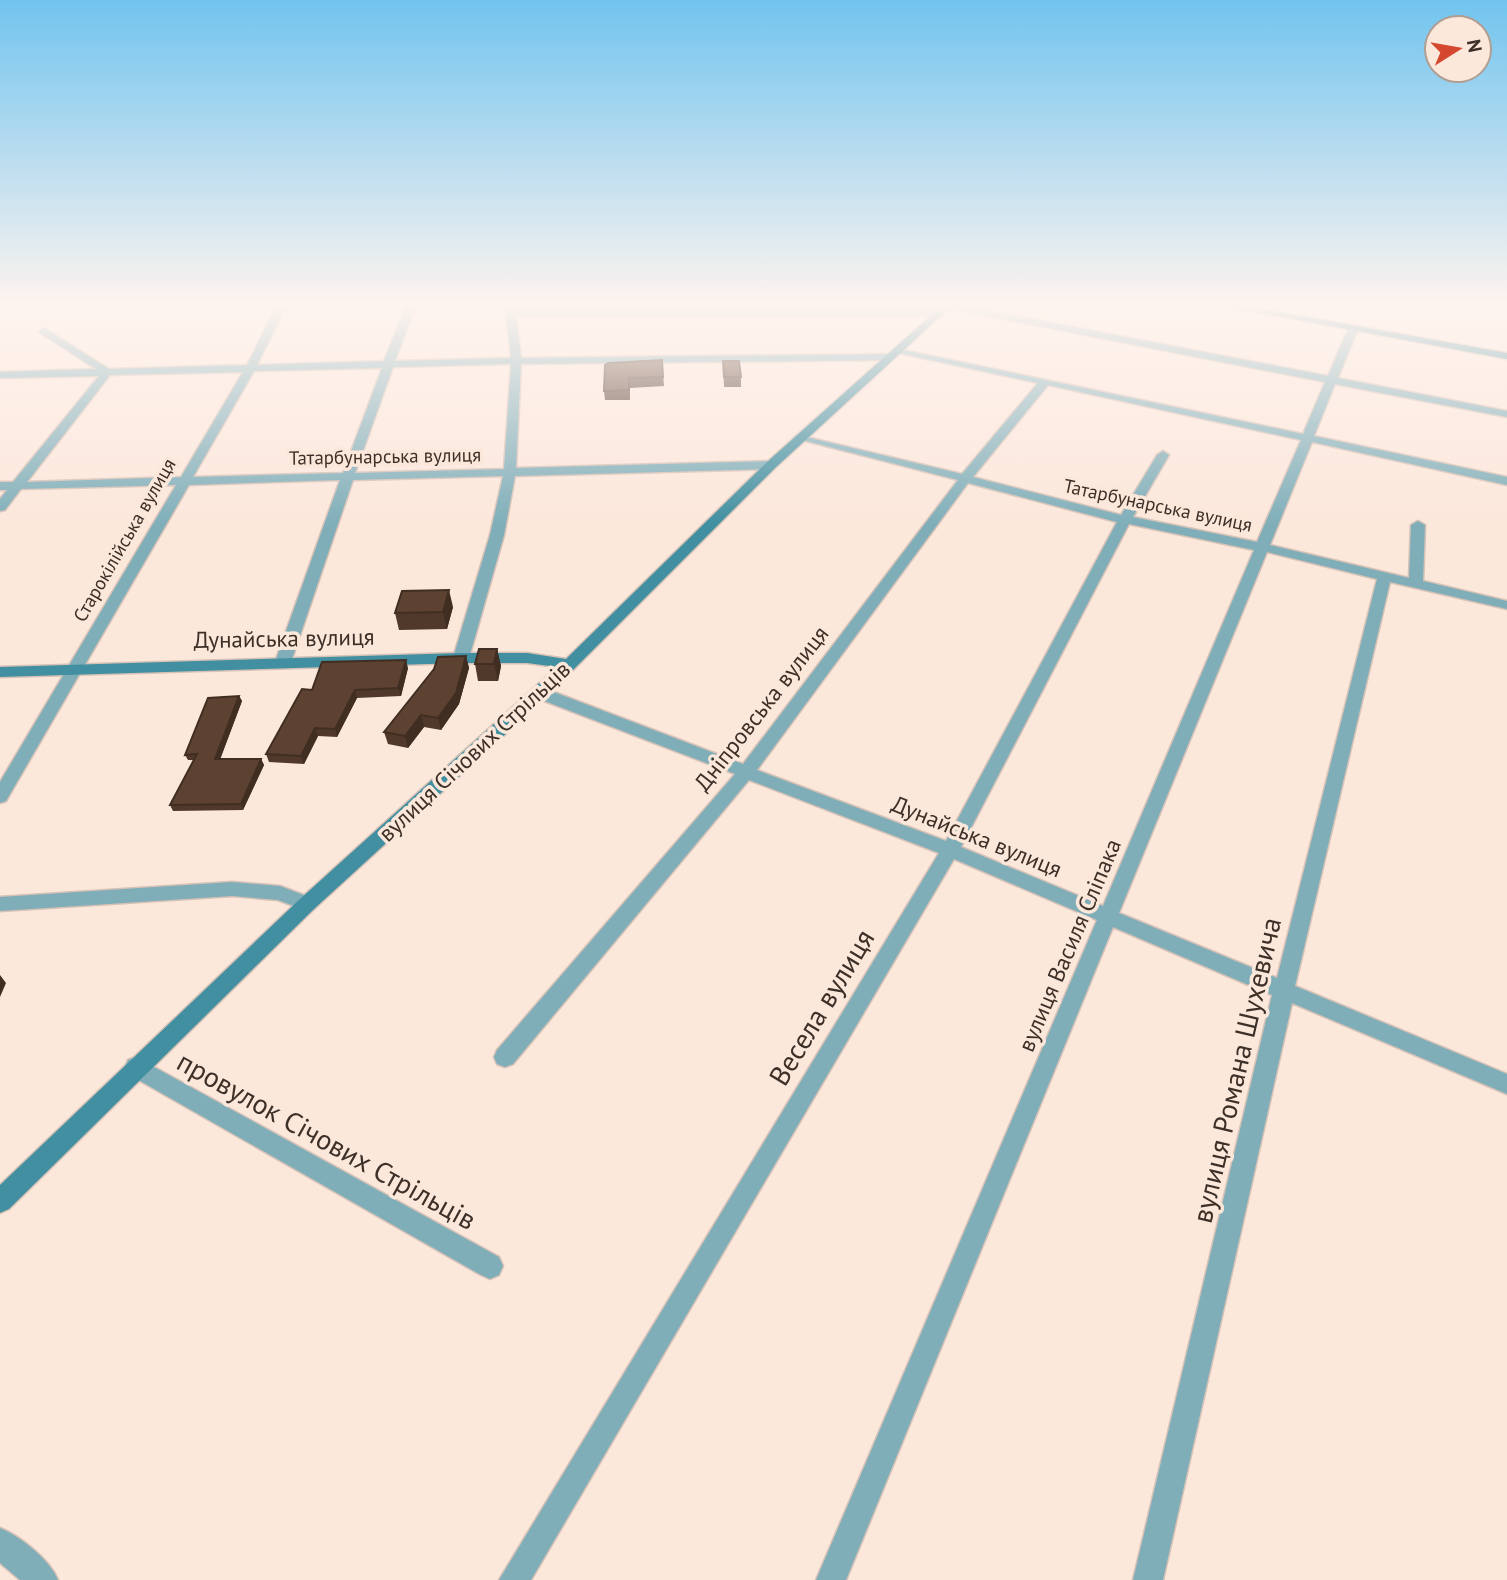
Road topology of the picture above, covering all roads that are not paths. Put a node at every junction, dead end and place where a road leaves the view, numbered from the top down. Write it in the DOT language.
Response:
graph roads {
  1 [pos="103,377"];
  2 [pos="245,377"];
  3 [pos="384,377"];
  4 [pos="515,377"];
  5 [pos="869,377"];
  6 [pos="1022,377"];
  7 [pos="1308,377"];
  8 [pos="1332,377"];
  9 [pos="1046,381"];
  10 [pos="1330,381"];
  11 [pos="1507,414"];
  12 [pos="802,437"];
  13 [pos="1307,437"];
  14 [pos="1163,455"];
  15 [pos="771,465"];
  16 [pos="510,472"];
  17 [pos="349,477"];
  18 [pos="184,479"];
  19 [pos="965,480"];
  20 [pos="1507,481"];
  21 [pos="0,486"];
  22 [pos="19,486"];
  23 [pos="0,508"];
  24 [pos="1127,520"];
  25 [pos="1418,525"];
  26 [pos="1261,547"];
  27 [pos="1385,575"];
  28 [pos="1416,582"];
  29 [pos="1507,605"];
  30 [pos="461,658"];
  31 [pos="283,662"];
  32 [pos="569,664"];
  33 [pos="74,668"];
  34 [pos="0,672"];
  35 [pos="540,693"];
  36 [pos="746,772"];
  37 [pos="0,797"];
  38 [pos="950,850"];
  39 [pos="0,904"];
  40 [pos="307,904"];
  41 [pos="1107,917"];
  42 [pos="1284,990"];
  43 [pos="505,1057"];
  44 [pos="136,1067"];
  45 [pos="1507,1084"];
  46 [pos="0,1201"];
  47 [pos="490,1266"];
  48 [pos="0,1543"];
  49 [pos="43,1580"];
  50 [pos="514,1580"];
  51 [pos="831,1580"];
  52 [pos="1148,1580"];
  1 -- 22 [label="street"];
  2 -- 18 [label="street, Старокілійська вулиця"];
  3 -- 17 [label="street"];
  4 -- 16 [label="street"];
  5 -- 12 [label="main road, вулиця Січових Стрільців"];
  6 -- 9 [label="street"];
  7 -- 10 [label="street"];
  8 -- 10 [label="street, вулиця Василя Сліпака"];
  9 -- 13 [label="street"];
  9 -- 19 [label="street, Дніпровська вулиця"];
  10 -- 11 [label="street"];
  10 -- 13 [label="street, вулиця Василя Сліпака"];
  12 -- 15 [label="main road, вулиця Січових Стрільців"];
  12 -- 19 [label="street, Татарбунарська вулиця"];
  13 -- 20 [label="street"];
  13 -- 26 [label="street, вулиця Василя Сліпака"];
  14 -- 24 [label="street, Весела вулиця"];
  15 -- 16 [label="street, Татарбунарська вулиця"];
  15 -- 32 [label="main road, вулиця Січових Стрільців"];
  16 -- 17 [label="street, Татарбунарська вулиця"];
  16 -- 30 [label="street"];
  17 -- 18 [label="street, Татарбунарська вулиця"];
  17 -- 31 [label="street"];
  18 -- 22 [label="street, Татарбунарська вулиця"];
  18 -- 33 [label="street, Старокілійська вулиця"];
  19 -- 24 [label="street, Татарбунарська вулиця"];
  19 -- 36 [label="street, Дніпровська вулиця"];
  21 -- 22 [label="street, Татарбунарська вулиця"];
  22 -- 23 [label="street"];
  24 -- 26 [label="street, Татарбунарська вулиця"];
  24 -- 38 [label="street, Весела вулиця"];
  25 -- 28 [label="street"];
  26 -- 27 [label="street, Татарбунарська вулиця"];
  26 -- 41 [label="street, вулиця Василя Сліпака"];
  27 -- 28 [label="street, Татарбунарська вулиця"];
  27 -- 42 [label="street, вулиця Романа Шухевича"];
  28 -- 29 [label="street, Татарбунарська вулиця"];
  30 -- 31 [label="main road, Дунайська вулиця"];
  30 -- 32 [label="main road, Дунайська вулиця"];
  31 -- 33 [label="main road, Дунайська вулиця"];
  32 -- 35 [label="main road, вулиця Січових Стрільців"];
  33 -- 34 [label="main road, Дунайська вулиця"];
  33 -- 37 [label="street, Старокілійська вулиця"];
  35 -- 36 [label="street, Дунайська вулиця"];
  35 -- 40 [label="main road, вулиця Січових Стрільців"];
  36 -- 38 [label="street, Дунайська вулиця"];
  36 -- 43 [label="street, Дніпровська вулиця"];
  38 -- 41 [label="street, Дунайська вулиця"];
  38 -- 50 [label="street, Весела вулиця"];
  39 -- 40 [label="street"];
  40 -- 44 [label="main road, вулиця Січових Стрільців"];
  41 -- 42 [label="street, Дунайська вулиця"];
  41 -- 51 [label="street, вулиця Василя Сліпака"];
  42 -- 45 [label="street, Дунайська вулиця"];
  42 -- 52 [label="street, вулиця Романа Шухевича"];
  44 -- 46 [label="main road, вулиця Січових Стрільців"];
  44 -- 47 [label="street, провулок Січових Стрільців"];
  48 -- 49 [label="street"];
}
